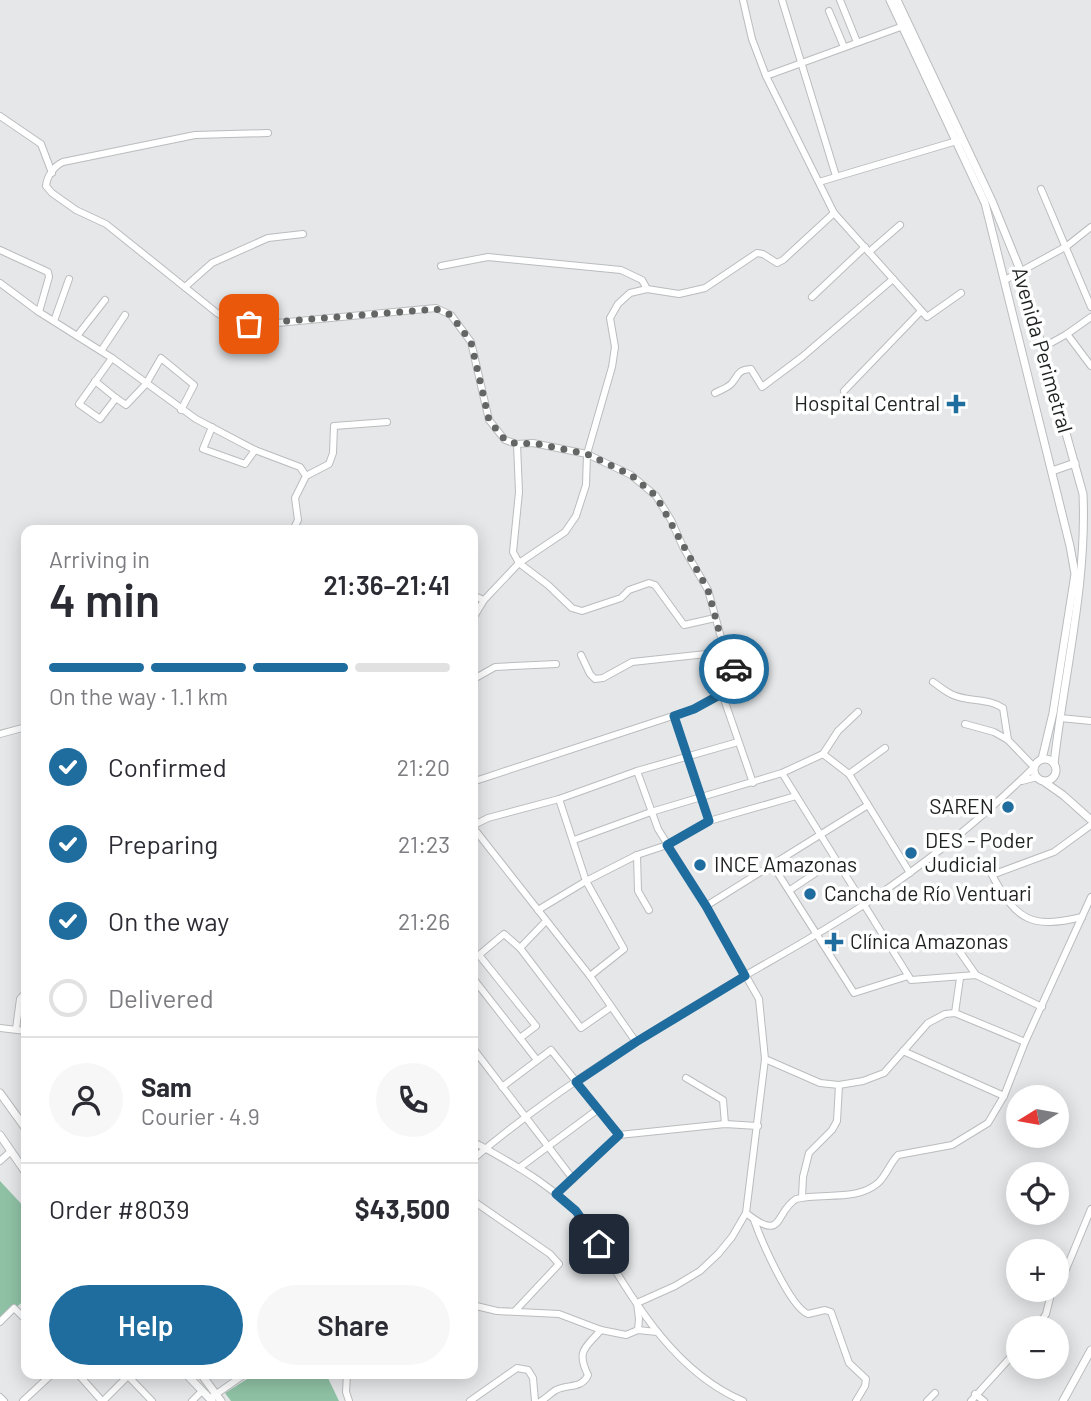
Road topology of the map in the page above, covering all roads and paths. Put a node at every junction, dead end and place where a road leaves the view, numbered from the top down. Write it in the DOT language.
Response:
graph roads {
  1 [pos="743,0"];
  2 [pos="782,0"];
  3 [pos="840,0"];
  4 [pos="890,0"];
  5 [pos="897,0"];
  6 [pos="829,11"];
  7 [pos="905,26"];
  8 [pos="857,43"];
  9 [pos="844,47"];
  10 [pos="801,63"];
  11 [pos="766,76"];
  12 [pos="0,116"];
  13 [pos="268,133"];
  14 [pos="958,141"];
  15 [pos="52,173"];
  16 [pos="836,176"];
  17 [pos="819,181"];
  18 [pos="1041,190"];
  19 [pos="834,213"];
  20 [pos="900,225"];
  21 [pos="1091,227"];
  22 [pos="303,234"];
  23 [pos="1067,246"];
  24 [pos="867,249"];
  25 [pos="0,250"];
  26 [pos="441,267"];
  27 [pos="1021,272"];
  28 [pos="69,279"];
  29 [pos="894,279"];
  30 [pos="1005,280"];
  31 [pos="0,283"];
  32 [pos="185,287"];
  33 [pos="647,289"];
  34 [pos="961,293"];
  35 [pos="812,297"];
  36 [pos="105,300"];
  37 [pos="1091,307"];
  38 [pos="921,310"];
  39 [pos="39,312"];
  40 [pos="125,315"];
  41 [pos="1091,317"];
  42 [pos="54,321"];
  43 [pos="1067,334"];
  44 [pos="78,336"];
  45 [pos="1042,348"];
  46 [pos="101,352"];
  47 [pos="112,358"];
  48 [pos="1091,366"];
  49 [pos="95,381"];
  50 [pos="146,384"];
  51 [pos="844,391"];
  52 [pos="715,393"];
  53 [pos="116,398"];
  54 [pos="181,410"];
  55 [pos="387,422"];
  56 [pos="212,427"];
  57 [pos="517,444"];
  58 [pos="255,450"];
  59 [pos="587,454"];
  60 [pos="1075,463"];
  61 [pos="1052,471"];
  62 [pos="306,476"];
  63 [pos="1087,493"];
  64 [pos="296,525"];
  65 [pos="519,563"];
  66 [pos="478,598"];
  67 [pos="484,600"];
  68 [pos="478,610"];
  69 [pos="715,618"];
  70 [pos="725,653"];
  71 [pos="581,655"];
  72 [pos="556,663"];
  73 [pos="478,677"];
  74 [pos="933,682"];
  75 [pos="725,692"];
  76 [pos="858,712"];
  77 [pos="674,716"];
  78 [pos="1060,718"];
  79 [pos="1091,721"];
  80 [pos="965,724"];
  81 [pos="21,728"];
  82 [pos="0,734"];
  83 [pos="1008,740"];
  84 [pos="738,742"];
  85 [pos="885,748"];
  86 [pos="822,754"];
  87 [pos="688,758"];
  88 [pos="1042,759"];
  89 [pos="1054,766"];
  90 [pos="1034,767"];
  91 [pos="638,771"];
  92 [pos="782,773"];
  93 [pos="849,774"];
  94 [pos="1040,779"];
  95 [pos="478,780"];
  96 [pos="753,783"];
  97 [pos="1017,784"];
  98 [pos="1063,794"];
  99 [pos="702,796"];
  100 [pos="796,796"];
  101 [pos="559,799"];
  102 [pos="868,805"];
  103 [pos="651,812"];
  104 [pos="709,821"];
  105 [pos="478,823"];
  106 [pos="1091,823"];
  107 [pos="478,834"];
  108 [pos="820,837"];
  109 [pos="574,840"];
  110 [pos="667,845"];
  111 [pos="637,855"];
  112 [pos="835,860"];
  113 [pos="772,864"];
  114 [pos="910,873"];
  115 [pos="586,881"];
  116 [pos="790,890"];
  117 [pos="1091,897"];
  118 [pos="863,905"];
  119 [pos="706,906"];
  120 [pos="538,910"];
  121 [pos="649,910"];
  122 [pos="1082,917"];
  123 [pos="546,921"];
  124 [pos="817,934"];
  125 [pos="953,942"];
  126 [pos="520,948"];
  127 [pos="976,975"];
  128 [pos="590,976"];
  129 [pos="745,976"];
  130 [pos="908,976"];
  131 [pos="960,978"];
  132 [pos="478,985"];
  133 [pos="21,998"];
  134 [pos="611,1007"];
  135 [pos="1042,1007"];
  136 [pos="955,1013"];
  137 [pos="0,1028"];
  138 [pos="16,1029"];
  139 [pos="21,1030"];
  140 [pos="520,1038"];
  141 [pos="636,1042"];
  142 [pos="1026,1042"];
  143 [pos="903,1052"];
  144 [pos="478,1055"];
  145 [pos="765,1059"];
  146 [pos="537,1060"];
  147 [pos="686,1078"];
  148 [pos="576,1082"];
  149 [pos="839,1085"];
  150 [pos="502,1087"];
  151 [pos="0,1093"];
  152 [pos="1004,1096"];
  153 [pos="597,1110"];
  154 [pos="526,1119"];
  155 [pos="21,1122"];
  156 [pos="725,1124"];
  157 [pos="758,1126"];
  158 [pos="0,1135"];
  159 [pos="619,1135"];
  160 [pos="478,1144"];
  161 [pos="548,1146"];
  162 [pos="486,1148"];
  163 [pos="11,1152"];
  164 [pos="478,1155"];
  165 [pos="0,1161"];
  166 [pos="21,1166"];
  167 [pos="519,1168"];
  168 [pos="573,1179"];
  169 [pos="556,1194"];
  170 [pos="802,1197"];
  171 [pos="478,1204"];
  172 [pos="1091,1209"];
  173 [pos="746,1213"];
  174 [pos="754,1220"];
  175 [pos="1069,1262"];
  176 [pos="636,1303"];
  177 [pos="478,1306"];
  178 [pos="515,1311"];
  179 [pos="21,1315"];
  180 [pos="0,1322"];
  181 [pos="601,1330"];
  182 [pos="638,1330"];
  183 [pos="657,1332"];
  184 [pos="1091,1350"];
  185 [pos="1006,1362"];
  186 [pos="47,1379"];
  187 [pos="83,1379"];
  188 [pos="123,1379"];
  189 [pos="132,1379"];
  190 [pos="191,1379"];
  191 [pos="204,1379"];
  192 [pos="238,1379"];
  193 [pos="347,1379"];
  194 [pos="202,1391"];
  195 [pos="935,1393"];
  196 [pos="0,1397"];
  197 [pos="973,1398"];
  198 [pos="215,1399"];
  199 [pos="4,1401"];
  200 [pos="23,1401"];
  201 [pos="103,1401"];
  202 [pos="152,1401"];
  203 [pos="192,1401"];
  204 [pos="349,1401"];
  205 [pos="470,1401"];
  206 [pos="535,1401"];
  207 [pos="541,1401"];
  208 [pos="743,1401"];
  209 [pos="856,1401"];
  210 [pos="928,1401"];
  211 [pos="984,1401"];
  212 [pos="1061,1401"];
  1 -- 11 [label="street"];
  2 -- 10 [label="street"];
  3 -- 8 [label="street"];
  4 -- 7 [label="main road, Avenida Perimetral"];
  5 -- 7 [label="main road, Avenida Perimetral"];
  6 -- 9 [label="street"];
  7 -- 8 [label="street"];
  7 -- 14 [label="main road, Avenida Perimetral"];
  8 -- 9 [label="street"];
  9 -- 10 [label="street"];
  10 -- 11 [label="street"];
  10 -- 16 [label="street"];
  11 -- 17 [label="street"];
  12 -- 15 [label="street"];
  13 -- 15 [label="street"];
  14 -- 16 [label="street"];
  14 -- 27 [label="main road, Avenida Perimetral"];
  14 -- 30 [label="main road, Avenida Perimetral"];
  15 -- 32 [label="street"];
  16 -- 17 [label="street"];
  17 -- 19 [label="street"];
  18 -- 23 [label="street"];
  19 -- 24 [label="street"];
  19 -- 33 [label="street"];
  20 -- 24 [label="street"];
  21 -- 23 [label="street"];
  22 -- 32 [label="street"];
  23 -- 27 [label="street"];
  23 -- 37 [label="street"];
  24 -- 29 [label="street"];
  24 -- 35 [label="street"];
  25 -- 39 [label="street"];
  26 -- 33 [label="street"];
  27 -- 30 [label="street"];
  27 -- 45 [label="main road, Avenida Perimetral"];
  28 -- 42 [label="street"];
  29 -- 38 [label="street"];
  29 -- 52 [label="street"];
  30 -- 61 [label="main road, Avenida Perimetral"];
  31 -- 39 [label="street"];
  32 -- 57 [label="street"];
  33 -- 59 [label="street"];
  34 -- 38 [label="street"];
  36 -- 44 [label="street"];
  38 -- 51 [label="street"];
  39 -- 42 [label="street"];
  40 -- 46 [label="street"];
  41 -- 43 [label="street"];
  42 -- 44 [label="street"];
  43 -- 45 [label="street"];
  43 -- 48 [label="street"];
  44 -- 46 [label="street"];
  45 -- 60 [label="main road, Avenida Perimetral"];
  46 -- 47 [label="street"];
  47 -- 49 [label="street"];
  47 -- 50 [label="street"];
  49 -- 53 [label="street"];
  49 -- 53 [label="street"];
  50 -- 53 [label="street"];
  50 -- 54 [label="street"];
  50 -- 54 [label="street"];
  54 -- 56 [label="street"];
  55 -- 62 [label="street"];
  56 -- 58 [label="street"];
  56 -- 58 [label="street"];
  57 -- 59 [label="street"];
  57 -- 65 [label="street"];
  58 -- 62 [label="street"];
  59 -- 65 [label="street"];
  59 -- 69 [label="street"];
  60 -- 61 [label="main road"];
  60 -- 63 [label="main road, Avenida Perimetral"];
  61 -- 88 [label="main road, Avenida Perimetral"];
  62 -- 64 [label="street"];
  63 -- 78 [label="main road, Avenida Perimetral"];
  65 -- 67 [label="street"];
  65 -- 69 [label="street"];
  66 -- 67 [label="street"];
  67 -- 68 [label="street"];
  69 -- 70 [label="street"];
  70 -- 71 [label="street"];
  70 -- 75 [label="street"];
  72 -- 73 [label="street"];
  74 -- 83 [label="street"];
  75 -- 77 [label="street"];
  75 -- 84 [label="street"];
  76 -- 86 [label="street"];
  77 -- 87 [label="street"];
  77 -- 95 [label="street"];
  78 -- 79 [label="street"];
  78 -- 89 [label="main road, Avenida Perimetral"];
  80 -- 83 [label="street"];
  81 -- 82 [label="street"];
  83 -- 90 [label="street"];
  84 -- 87 [label="street"];
  84 -- 96 [label="street"];
  85 -- 93 [label="street"];
  86 -- 92 [label="street"];
  86 -- 93 [label="street"];
  87 -- 91 [label="street"];
  87 -- 99 [label="street"];
  88 -- 89 [label="main road"];
  88 -- 90 [label="main road"];
  89 -- 94 [label="main road"];
  89 -- 98 [label="main road"];
  90 -- 94 [label="main road"];
  90 -- 97 [label="street"];
  91 -- 101 [label="street"];
  91 -- 103 [label="street"];
  92 -- 96 [label="street"];
  92 -- 100 [label="street"];
  93 -- 102 [label="street"];
  94 -- 97 [label="street"];
  94 -- 98 [label="main road"];
  96 -- 99 [label="street"];
  97 -- 114 [label="street"];
  98 -- 106 [label="main road"];
  99 -- 103 [label="street"];
  99 -- 104 [label="street"];
  100 -- 104 [label="street"];
  100 -- 108 [label="street"];
  101 -- 105 [label="street"];
  101 -- 109 [label="street"];
  102 -- 108 [label="street"];
  102 -- 114 [label="street"];
  103 -- 109 [label="street"];
  103 -- 110 [label="street"];
  104 -- 110 [label="street"];
  106 -- 122 [label="street"];
  107 -- 120 [label="street"];
  108 -- 112 [label="street"];
  108 -- 113 [label="street"];
  109 -- 115 [label="street"];
  110 -- 111 [label="street"];
  110 -- 119 [label="street"];
  111 -- 115 [label="street"];
  111 -- 121 [label="street"];
  112 -- 116 [label="street"];
  112 -- 118 [label="street"];
  113 -- 116 [label="street"];
  113 -- 119 [label="street"];
  114 -- 118 [label="street"];
  115 -- 120 [label="street"];
  115 -- 128 [label="street"];
  116 -- 124 [label="street"];
  117 -- 122 [label="street"];
  118 -- 124 [label="street"];
  118 -- 130 [label="street"];
  119 -- 129 [label="street"];
  120 -- 123 [label="street"];
  122 -- 135 [label="street"];
  123 -- 126 [label="street"];
  123 -- 128 [label="street"];
  124 -- 129 [label="street"];
  124 -- 130 [label="street"];
  125 -- 127 [label="street"];
  126 -- 134 [label="street"];
  126 -- 140 [label="street"];
  127 -- 131 [label="street"];
  127 -- 135 [label="street"];
  128 -- 134 [label="street"];
  129 -- 141 [label="street"];
  129 -- 145 [label="street"];
  130 -- 131 [label="street"];
  131 -- 136 [label="street"];
  132 -- 140 [label="street"];
  133 -- 138 [label="street"];
  134 -- 141 [label="street"];
  135 -- 142 [label="street"];
  136 -- 142 [label="street"];
  136 -- 143 [label="street"];
  137 -- 138 [label="street"];
  138 -- 139 [label="street"];
  140 -- 146 [label="street"];
  141 -- 148 [label="street"];
  142 -- 152 [label="street"];
  143 -- 149 [label="street"];
  143 -- 152 [label="street"];
  144 -- 150 [label="street"];
  145 -- 149 [label="street"];
  145 -- 157 [label="street"];
  146 -- 148 [label="street"];
  146 -- 150 [label="street"];
  147 -- 156 [label="street"];
  148 -- 153 [label="street"];
  148 -- 154 [label="street"];
  149 -- 170 [label="street"];
  150 -- 154 [label="street"];
  151 -- 155 [label="main road"];
  152 -- 170 [label="street"];
  153 -- 159 [label="street"];
  153 -- 161 [label="street"];
  154 -- 161 [label="street"];
  154 -- 162 [label="street"];
  156 -- 157 [label="street"];
  156 -- 159 [label="street"];
  157 -- 173 [label="street"];
  158 -- 163 [label="main road"];
  159 -- 168 [label="street"];
  160 -- 162 [label="street"];
  161 -- 167 [label="street"];
  161 -- 168 [label="street"];
  162 -- 164 [label="street"];
  162 -- 167 [label="street"];
  163 -- 165 [label="street"];
  163 -- 166 [label="main road"];
  167 -- 169 [label="street"];
  168 -- 169 [label="street"];
  169 -- 176 [label="street"];
  170 -- 174 [label="street"];
  171 -- 178 [label="street"];
  172 -- 175 [label="street"];
  173 -- 174 [label="street"];
  173 -- 176 [label="street"];
  174 -- 209 [label="street"];
  176 -- 182 [label="street"];
  176 -- 183 [label="street"];
  177 -- 178 [label="street"];
  178 -- 181 [label="street"];
  179 -- 180 [label="street"];
  181 -- 182 [label="street"];
  181 -- 207 [label="street"];
  182 -- 183 [label="street"];
  183 -- 208 [label="street"];
  184 -- 212 [label="main road"];
  185 -- 197 [label="street"];
  186 -- 200 [label="street"];
  187 -- 201 [label="street"];
  188 -- 201 [label="street"];
  189 -- 202 [label="street"];
  190 -- 194 [label="main road"];
  191 -- 198 [label="main road"];
  192 -- 198 [label="street"];
  193 -- 204 [label="street"];
  194 -- 198 [label="main road"];
  194 -- 203 [label="street"];
  195 -- 210 [label="street"];
  196 -- 199 [label="street"];
  197 -- 211 [label="street"];
  205 -- 206 [label="street"];
}
